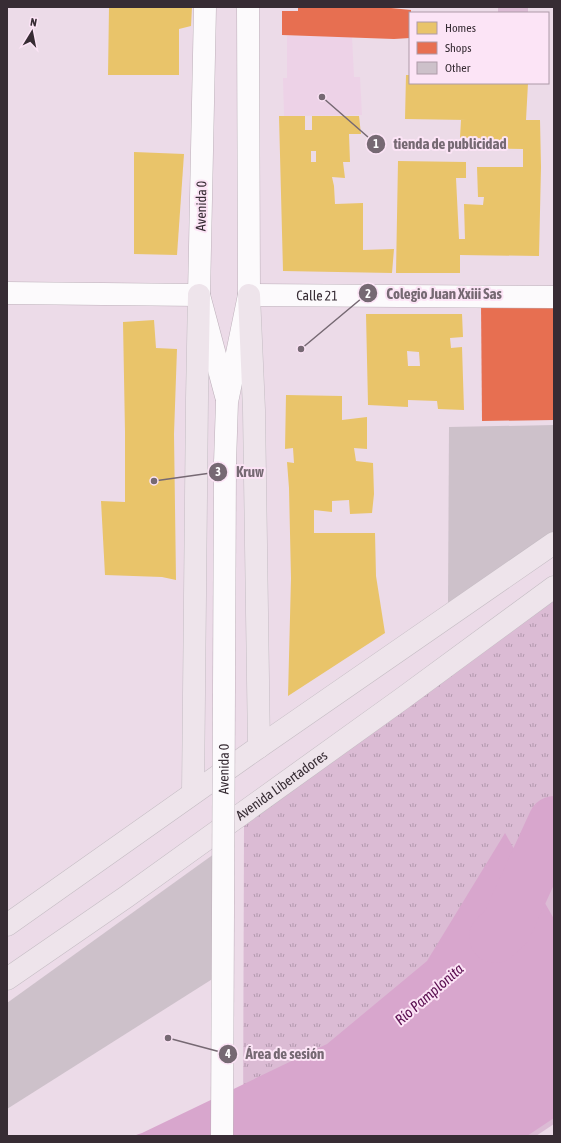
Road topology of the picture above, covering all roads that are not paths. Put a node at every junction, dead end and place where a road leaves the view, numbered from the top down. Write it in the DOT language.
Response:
graph roads {
  1 [pos="205,7"];
  2 [pos="248,7"];
  3 [pos="7,293"];
  4 [pos="200,295"];
  5 [pos="249,295"];
  6 [pos="554,296"];
  7 [pos="227,402"];
  8 [pos="554,543"];
  9 [pos="554,588"];
  10 [pos="259,747"];
  11 [pos="193,794"];
  12 [pos="7,925"];
  13 [pos="7,979"];
  14 [pos="222,1136"];
  1 -- 4 [label="street, Avenida 0"];
  2 -- 5 [label="street, Avenida 0"];
  3 -- 4 [label="street"];
  4 -- 7 [label="street, Avenida 0"];
  4 -- 11 [label="main road"];
  5 -- 6 [label="street, Calle 21"];
  5 -- 7 [label="street, Avenida 0"];
  5 -- 10 [label="main road"];
  7 -- 14 [label="street, Avenida 0, bridge"];
  8 -- 10 [label="main road"];
  9 -- 13 [label="main road, Avenida Libertadores"];
  10 -- 11 [label="main road"];
  11 -- 12 [label="main road"];
}
